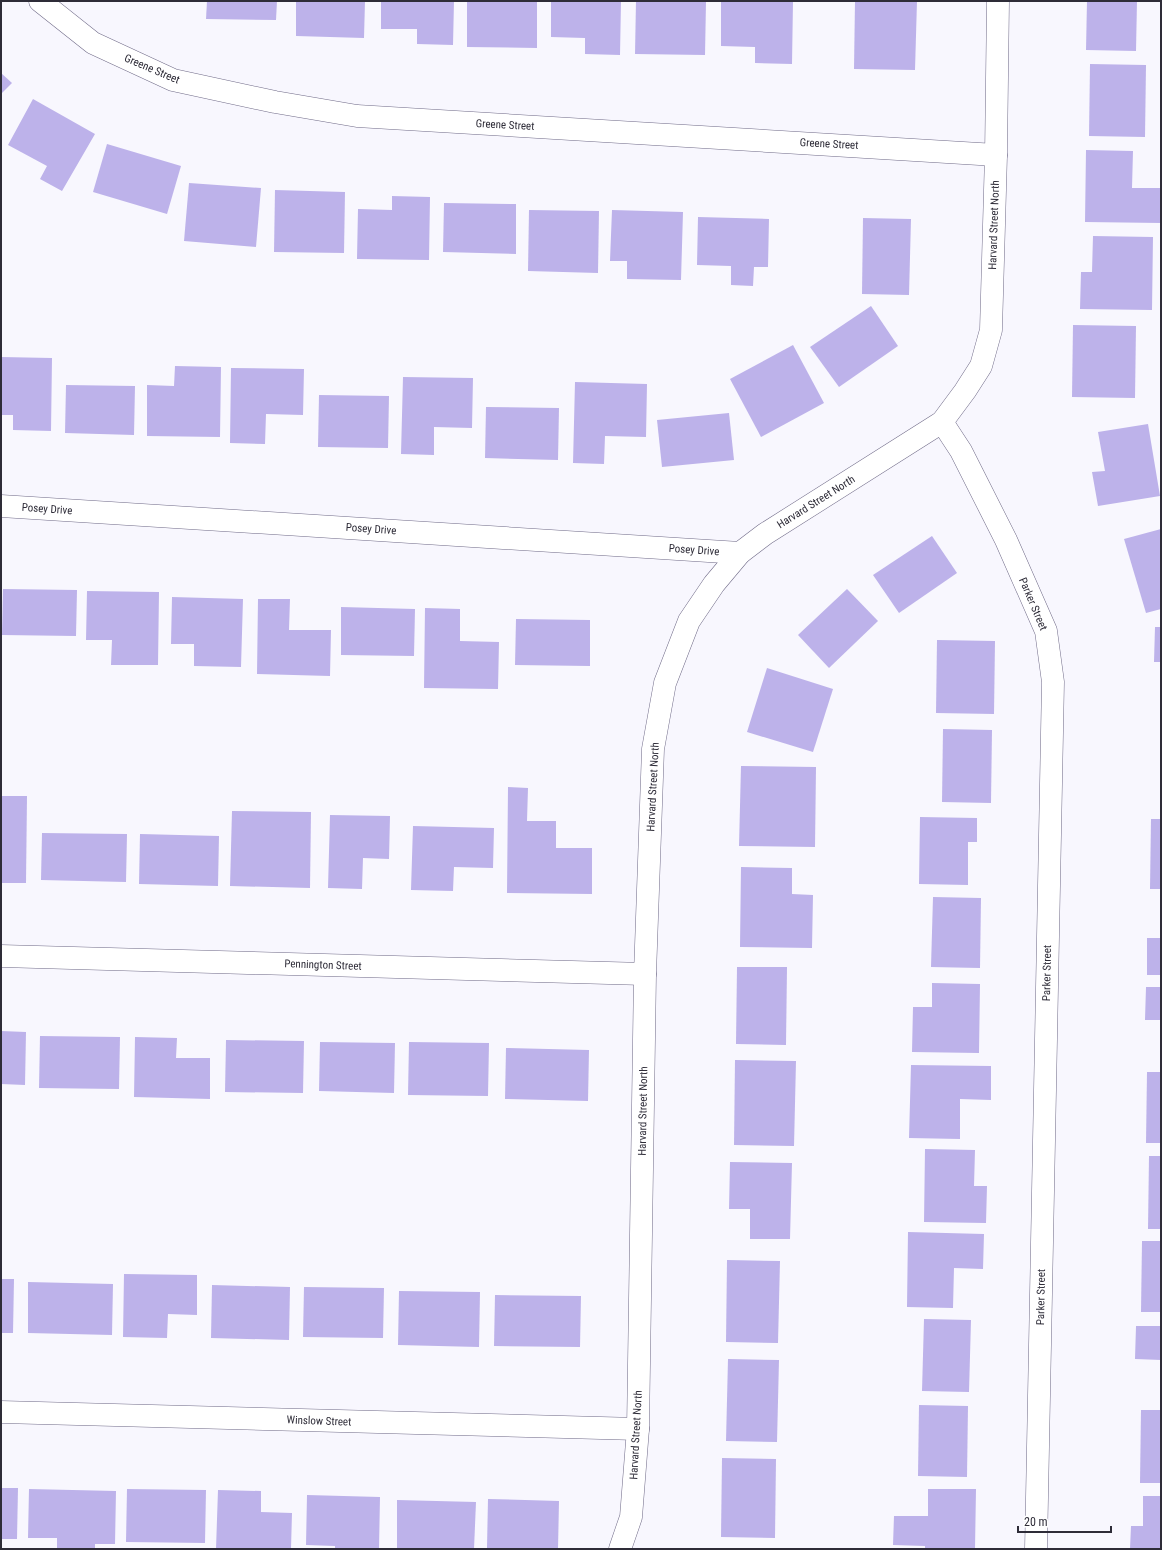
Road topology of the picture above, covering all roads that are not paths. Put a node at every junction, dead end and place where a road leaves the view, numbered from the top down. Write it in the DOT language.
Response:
graph roads {
  1 [pos="40,1"];
  2 [pos="998,1"];
  3 [pos="996,155"];
  4 [pos="942,422"];
  5 [pos="1,506"];
  6 [pos="740,553"];
  7 [pos="1,956"];
  8 [pos="645,974"];
  9 [pos="1,1412"];
  10 [pos="638,1429"];
  11 [pos="620,1549"];
  12 [pos="1036,1549"];
  1 -- 3 [label="street, Greene Street"];
  2 -- 3 [label="street, Harvard Street North"];
  3 -- 4 [label="street, Harvard Street North"];
  4 -- 6 [label="street, Harvard Street North"];
  4 -- 12 [label="street, Parker Street"];
  5 -- 6 [label="street, Posey Drive"];
  6 -- 8 [label="street, Harvard Street North"];
  7 -- 8 [label="street, Pennington Street"];
  8 -- 10 [label="street, Harvard Street North"];
  9 -- 10 [label="street, Winslow Street"];
  10 -- 11 [label="street, Harvard Street North"];
}
